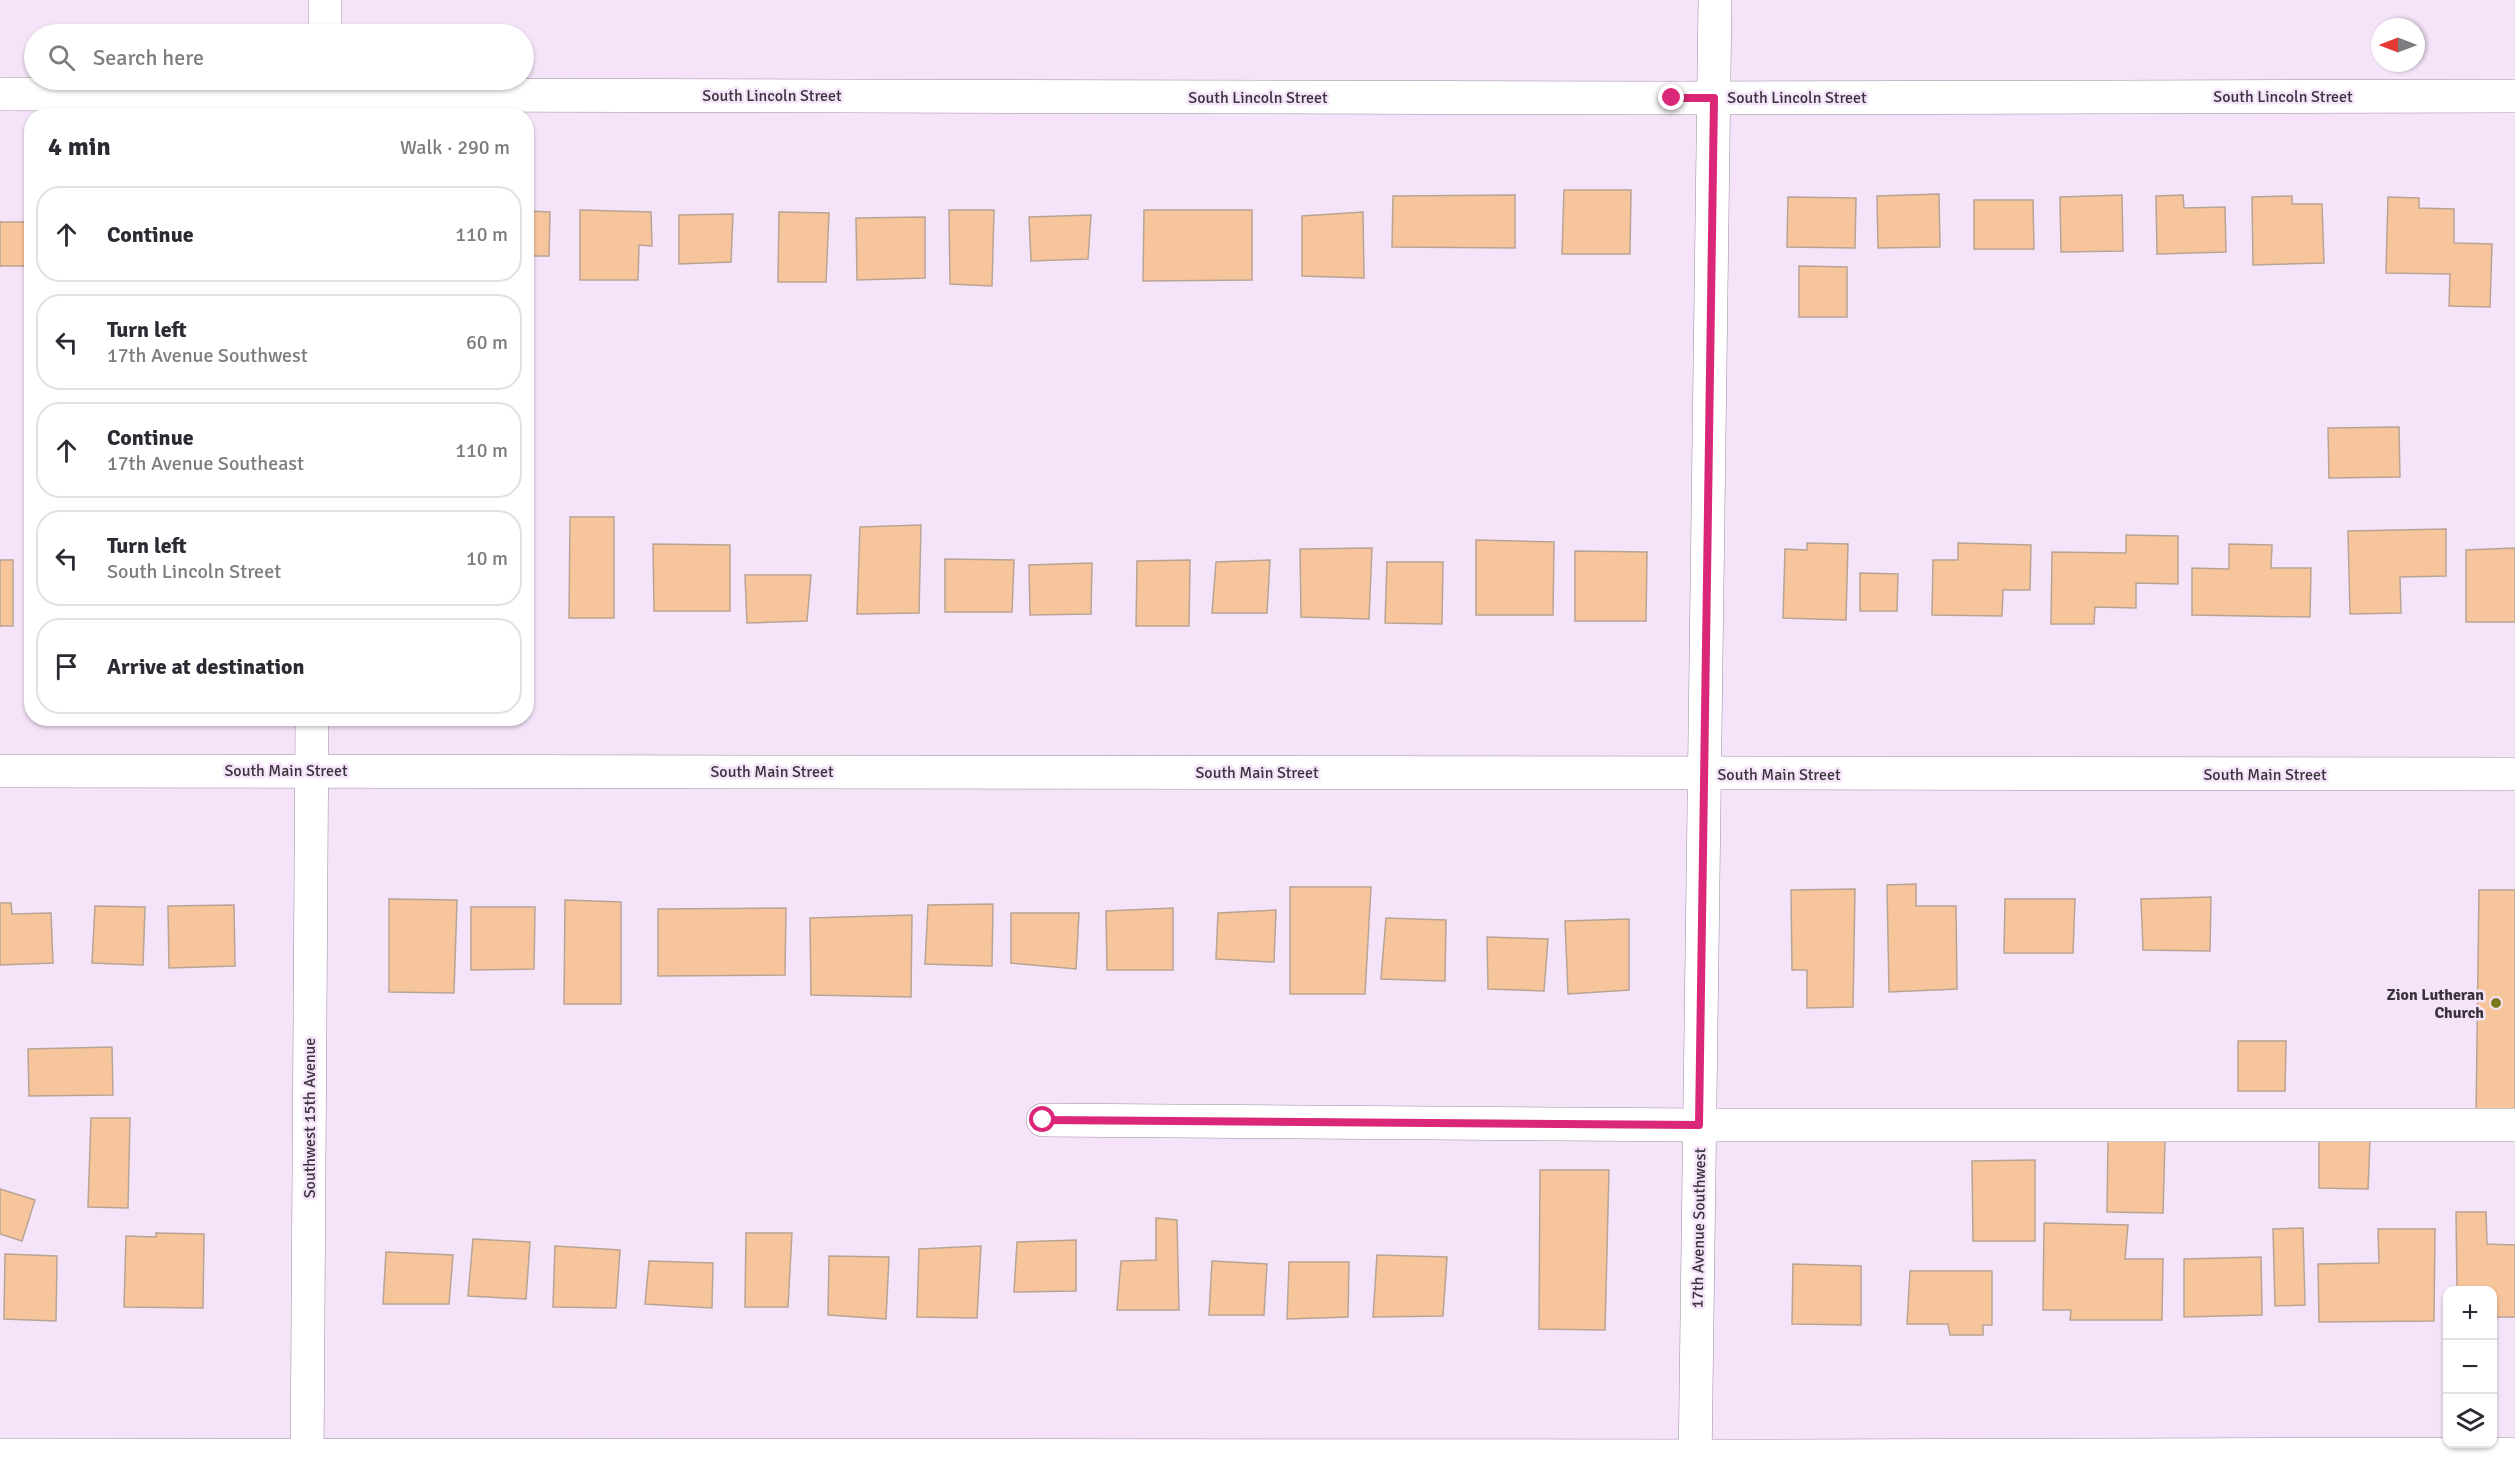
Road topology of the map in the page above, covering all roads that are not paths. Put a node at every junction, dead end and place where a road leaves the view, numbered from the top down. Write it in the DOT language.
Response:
graph roads {
  1 [pos="325,0"];
  2 [pos="1715,0"];
  3 [pos="325,24"];
  4 [pos="0,94"];
  5 [pos="324,96"];
  6 [pos="2515,96"];
  7 [pos="1714,98"];
  8 [pos="312,726"];
  9 [pos="312,770"];
  10 [pos="0,771"];
  11 [pos="1704,774"];
  12 [pos="2515,774"];
  13 [pos="1043,1120"];
  14 [pos="1699,1125"];
  15 [pos="2515,1125"];
  16 [pos="2515,1454"];
  17 [pos="0,1455"];
  18 [pos="307,1460"];
  19 [pos="1695,1461"];
  1 -- 3 [label="street"];
  2 -- 7 [label="street, 17th Avenue Southwest"];
  4 -- 5 [label="street, South Lincoln Street"];
  5 -- 7 [label="street, South Lincoln Street"];
  6 -- 7 [label="street, South Lincoln Street"];
  7 -- 11 [label="street, 17th Avenue Southwest"];
  8 -- 9 [label="street, Southwest 15th Avenue"];
  9 -- 10 [label="street, South Main Street"];
  9 -- 11 [label="street, South Main Street"];
  9 -- 18 [label="street, Southwest 15th Avenue"];
  11 -- 12 [label="street, South Main Street"];
  11 -- 14 [label="street, 17th Avenue Southwest"];
  13 -- 14 [label="street"];
  14 -- 15 [label="street"];
  14 -- 19 [label="street, 17th Avenue Southwest"];
  16 -- 19 [label="street"];
  17 -- 18 [label="street"];
  18 -- 19 [label="street"];
}
